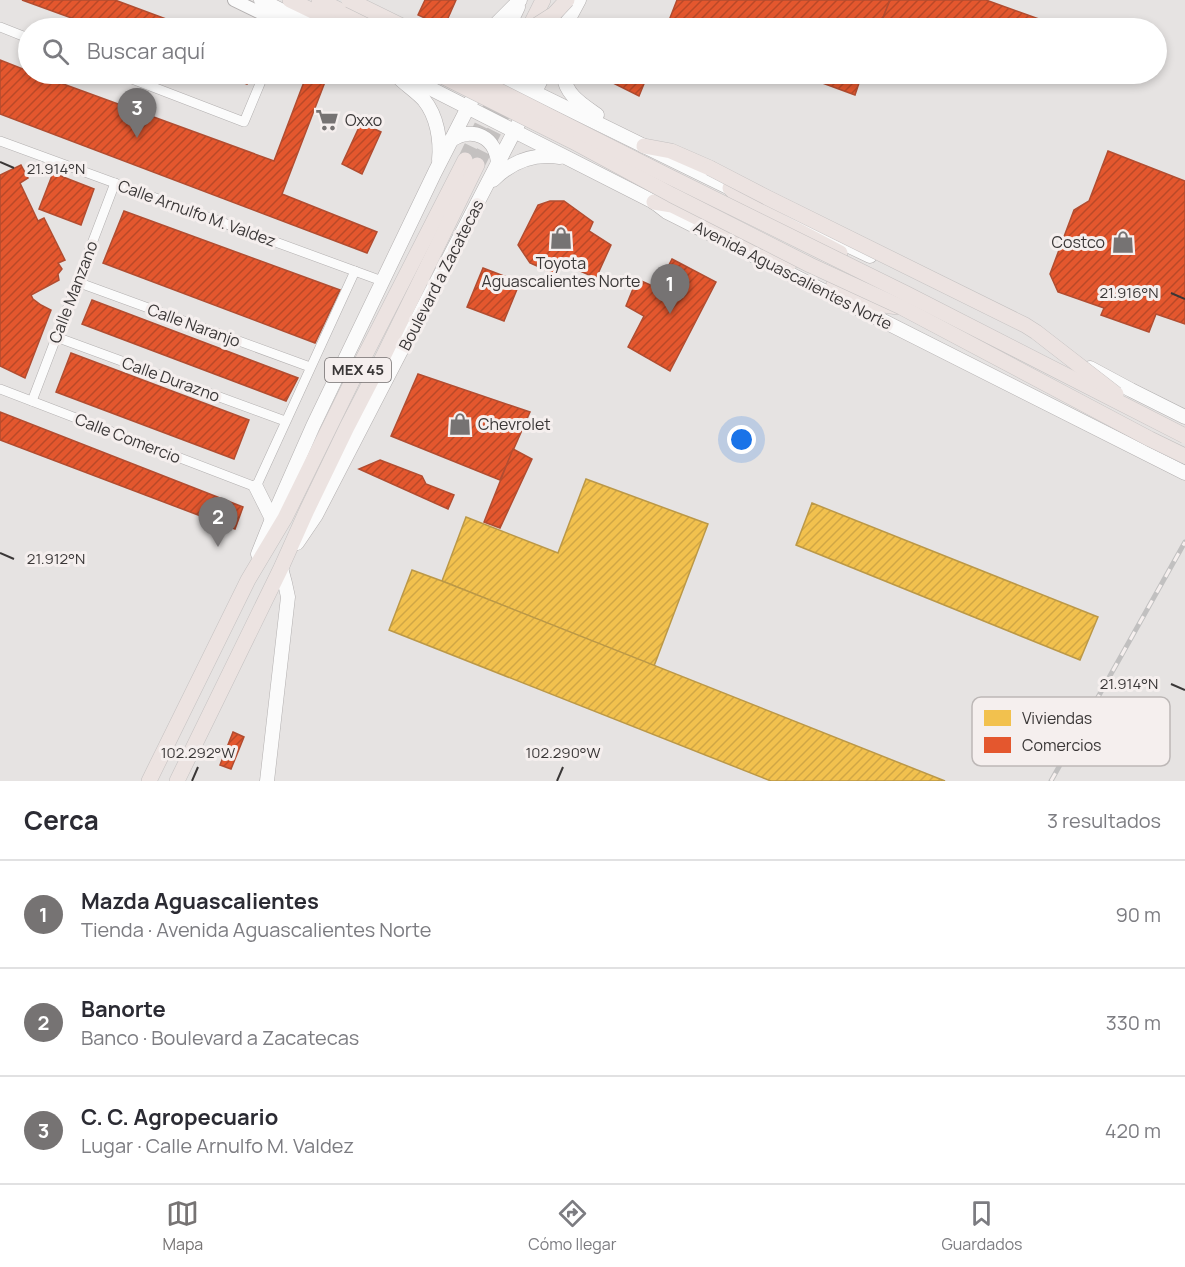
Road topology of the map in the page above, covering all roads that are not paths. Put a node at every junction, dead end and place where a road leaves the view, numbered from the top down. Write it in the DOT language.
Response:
graph roads {
  1 [pos="234,0"];
  2 [pos="261,0"];
  3 [pos="290,0"];
  4 [pos="319,0"];
  5 [pos="521,0"];
  6 [pos="543,0"];
  7 [pos="559,0"];
  8 [pos="579,0"];
  9 [pos="352,2"];
  10 [pos="569,7"];
  11 [pos="267,18"];
  12 [pos="296,18"];
  13 [pos="327,18"];
  14 [pos="356,18"];
  15 [pos="385,18"];
  16 [pos="502,18"];
  17 [pos="513,18"];
  18 [pos="535,18"];
  19 [pos="547,18"];
  20 [pos="550,18"];
  21 [pos="0,27"];
  22 [pos="18,34"];
  23 [pos="145,84"];
  24 [pos="260,84"];
  25 [pos="405,84"];
  26 [pos="422,84"];
  27 [pos="458,84"];
  28 [pos="480,84"];
  29 [pos="486,84"];
  30 [pos="518,84"];
  31 [pos="539,84"];
  32 [pos="567,84"];
  33 [pos="535,92"];
  34 [pos="468,107"];
  35 [pos="573,111"];
  36 [pos="614,130"];
  37 [pos="515,131"];
  38 [pos="0,141"];
  39 [pos="450,141"];
  40 [pos="644,146"];
  41 [pos="553,151"];
  42 [pos="572,161"];
  43 [pos="438,165"];
  44 [pos="498,165"];
  45 [pos="115,183"];
  46 [pos="730,188"];
  47 [pos="483,194"];
  48 [pos="654,201"];
  49 [pos="358,272"];
  50 [pos="382,281"];
  51 [pos="77,282"];
  52 [pos="904,301"];
  53 [pos="56,337"];
  54 [pos="310,367"];
  55 [pos="0,389"];
  56 [pos="32,401"];
  57 [pos="1139,413"];
  58 [pos="1183,418"];
  59 [pos="285,421"];
  60 [pos="1185,435"];
  61 [pos="1139,450"];
  62 [pos="1185,456"];
  63 [pos="1185,473"];
  64 [pos="256,487"];
  65 [pos="272,519"];
  66 [pos="281,568"];
  67 [pos="248,580"];
  68 [pos="149,781"];
  69 [pos="177,781"];
  70 [pos="267,781"];
  1 -- 11 [label="street"];
  2 -- 12 [label="main road"];
  3 -- 13 [label="main road"];
  4 -- 14 [label="main road"];
  5 -- 16 [label="main road"];
  5 -- 17 [label="main road"];
  6 -- 18 [label="main road"];
  7 -- 20 [label="main road"];
  8 -- 10 [label="main road"];
  9 -- 15 [label="main road, bridge"];
  10 -- 19 [label="main road, bridge"];
  21 -- 22 [label="street"];
  23 -- 24 [label="street"];
  25 -- 43 [label="main road"];
  26 -- 34 [label="main road, Avenida Aguascalientes Norte"];
  27 -- 52 [label="main road, Avenida Aguascalientes Norte, bridge"];
  28 -- 34 [label="main road, Boulevard a Zacatecas / MEX 45"];
  29 -- 52 [label="main road, Avenida Aguascalientes Norte, bridge"];
  30 -- 33 [label="main road"];
  31 -- 33 [label="main road, Boulevard a Zacatecas / MEX 45"];
  32 -- 36 [label="main road"];
  33 -- 35 [label="main road"];
  33 -- 37 [label="main road, Boulevard a Zacatecas / MEX 45"];
  34 -- 37 [label="main road, Avenida Aguascalientes Norte"];
  34 -- 39 [label="main road, Boulevard a Zacatecas / MEX 45"];
  35 -- 36 [label="main road"];
  35 -- 41 [label="main road"];
  36 -- 40 [label="main road"];
  37 -- 41 [label="main road, Avenida Aguascalientes Norte"];
  37 -- 44 [label="main road, Boulevard a Zacatecas / MEX 45"];
  38 -- 45 [label="street, Calle Arnulfo M. Valdez"];
  39 -- 43 [label="main road, Boulevard a Zacatecas / MEX 45"];
  39 -- 44 [label="main road"];
  40 -- 46 [label="main road"];
  40 -- 57 [label="main road, bridge"];
  41 -- 42 [label="main road, Avenida Aguascalientes Norte"];
  42 -- 47 [label="main road"];
  42 -- 48 [label="main road, Avenida Aguascalientes Norte"];
  43 -- 50 [label="main road, Boulevard a Zacatecas / MEX 45"];
  44 -- 47 [label="main road, Boulevard a Zacatecas / MEX 45"];
  45 -- 49 [label="street, Calle Arnulfo M. Valdez"];
  45 -- 51 [label="street, Calle Manzano"];
  46 -- 52 [label="main road, bridge"];
  46 -- 58 [label="main road"];
  47 -- 66 [label="main road, Boulevard a Zacatecas / MEX 45"];
  48 -- 52 [label="main road"];
  48 -- 61 [label="main road, Avenida Aguascalientes Norte"];
  49 -- 50 [label="street, Calle Arnulfo M. Valdez"];
  49 -- 54 [label="street"];
  50 -- 65 [label="main road, Boulevard a Zacatecas / MEX 45"];
  51 -- 53 [label="street, Calle Manzano"];
  51 -- 54 [label="street, Calle Naranjo"];
  52 -- 57 [label="main road, Avenida Aguascalientes Norte, bridge"];
  52 -- 62 [label="main road, Avenida Aguascalientes Norte, bridge"];
  53 -- 56 [label="street, Calle Manzano"];
  53 -- 59 [label="street, Calle Durazno"];
  54 -- 59 [label="street"];
  55 -- 56 [label="street, Calle Comercio"];
  56 -- 64 [label="street, Calle Comercio"];
  57 -- 60 [label="main road, Avenida Aguascalientes Norte, bridge"];
  59 -- 64 [label="street"];
  60 -- 61 [label="main road"];
  61 -- 63 [label="main road, Avenida Aguascalientes Norte"];
  64 -- 65 [label="main road"];
  65 -- 67 [label="main road, Boulevard a Zacatecas / MEX 45"];
  66 -- 67 [label="main road, Boulevard a Zacatecas / MEX 45"];
  66 -- 69 [label="main road, Boulevard a Zacatecas / MEX 45"];
  66 -- 70 [label="main road"];
  67 -- 68 [label="main road, Boulevard a Zacatecas / MEX 45"];
}
